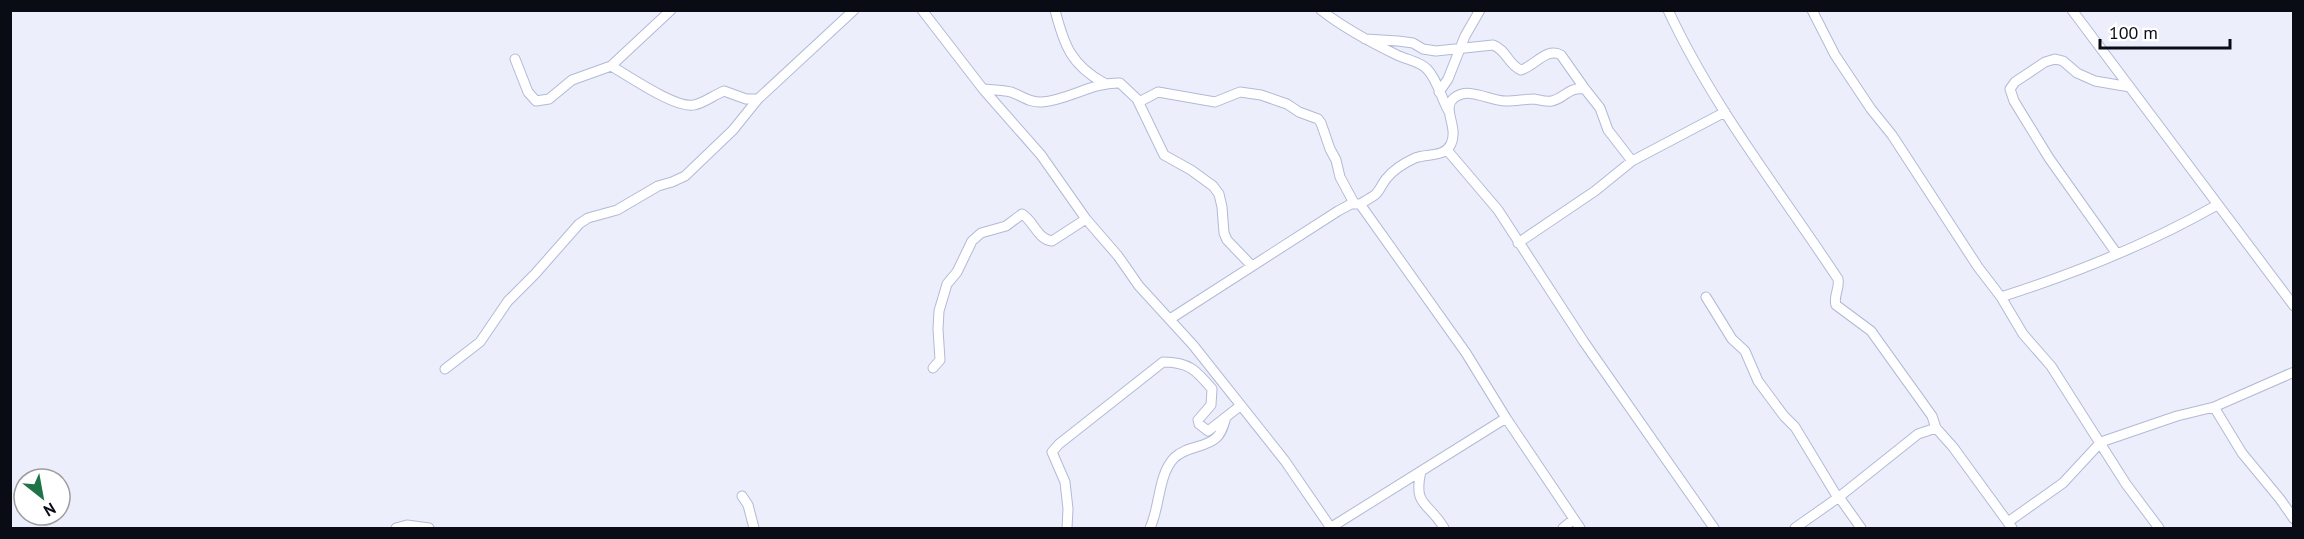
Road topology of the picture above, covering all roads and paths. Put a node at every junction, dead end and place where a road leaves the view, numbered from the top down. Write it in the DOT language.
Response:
graph roads {
  1 [pos="671,10"];
  2 [pos="854,10"];
  3 [pos="922,10"];
  4 [pos="1055,10"];
  5 [pos="1321,10"];
  6 [pos="1480,10"];
  7 [pos="1668,10"];
  8 [pos="1812,10"];
  9 [pos="2072,10"];
  10 [pos="1365,39"];
  11 [pos="1460,50"];
  12 [pos="515,59"];
  13 [pos="611,66"];
  14 [pos="1104,83"];
  15 [pos="2130,87"];
  16 [pos="982,88"];
  17 [pos="1585,89"];
  18 [pos="1439,92"];
  19 [pos="759,99"];
  20 [pos="1139,102"];
  21 [pos="1448,110"];
  22 [pos="1725,112"];
  23 [pos="1447,150"];
  24 [pos="1632,161"];
  25 [pos="1357,203"];
  26 [pos="2217,205"];
  27 [pos="1086,219"];
  28 [pos="1518,243"];
  29 [pos="2117,254"];
  30 [pos="1251,265"];
  31 [pos="1706,297"];
  32 [pos="2001,297"];
  33 [pos="2294,306"];
  34 [pos="1170,319"];
  35 [pos="933,368"];
  36 [pos="445,369"];
  37 [pos="2294,372"];
  38 [pos="1240,406"];
  39 [pos="2214,407"];
  40 [pos="1227,415"];
  41 [pos="1506,418"];
  42 [pos="1936,428"];
  43 [pos="2101,442"];
  44 [pos="1420,471"];
  45 [pos="742,496"];
  46 [pos="1839,498"];
  47 [pos="1574,519"];
  48 [pos="2294,519"];
  49 [pos="2010,525"];
  50 [pos="396,528"];
  51 [pos="429,528"];
  52 [pos="754,528"];
  53 [pos="1067,528"];
  54 [pos="1150,528"];
  55 [pos="1330,528"];
  56 [pos="1444,528"];
  57 [pos="1563,528"];
  58 [pos="1580,528"];
  59 [pos="1714,528"];
  60 [pos="1795,528"];
  61 [pos="1861,528"];
  62 [pos="2159,528"];
  1 -- 13 [label="street"];
  2 -- 19 [label="street"];
  3 -- 16 [label="street"];
  4 -- 14 [label="street"];
  5 -- 10 [label="street"];
  6 -- 11 [label="street"];
  7 -- 22 [label="street"];
  8 -- 32 [label="street"];
  9 -- 15 [label="street"];
  10 -- 11 [label="street"];
  10 -- 18 [label="street"];
  11 -- 17 [label="street"];
  11 -- 18 [label="street"];
  12 -- 13 [label="street"];
  13 -- 19 [label="street"];
  14 -- 16 [label="street"];
  14 -- 20 [label="street"];
  15 -- 26 [label="street"];
  15 -- 29 [label="street"];
  16 -- 27 [label="street"];
  17 -- 21 [label="street"];
  17 -- 24 [label="street"];
  18 -- 21 [label="street"];
  19 -- 36 [label="street"];
  20 -- 25 [label="street"];
  20 -- 30 [label="street"];
  21 -- 23 [label="street"];
  22 -- 24 [label="street"];
  22 -- 42 [label="street"];
  23 -- 25 [label="street"];
  23 -- 28 [label="street"];
  24 -- 28 [label="street"];
  25 -- 30 [label="street"];
  25 -- 41 [label="street"];
  26 -- 29 [label="street"];
  26 -- 33 [label="street"];
  27 -- 34 [label="street"];
  27 -- 35 [label="street"];
  28 -- 59 [label="street"];
  29 -- 32 [label="street"];
  30 -- 34 [label="street"];
  31 -- 46 [label="street"];
  32 -- 43 [label="street"];
  34 -- 38 [label="street"];
  37 -- 39 [label="street"];
  38 -- 40 [label="street"];
  38 -- 55 [label="street"];
  39 -- 43 [label="street"];
  39 -- 48 [label="street"];
  40 -- 53 [label="street"];
  40 -- 54 [label="street"];
  41 -- 44 [label="street"];
  41 -- 47 [label="street"];
  42 -- 46 [label="street"];
  42 -- 49 [label="street"];
  43 -- 49 [label="street"];
  43 -- 62 [label="street"];
  44 -- 55 [label="street"];
  44 -- 56 [label="street"];
  45 -- 52 [label="street"];
  46 -- 60 [label="street"];
  46 -- 61 [label="street"];
  47 -- 57 [label="street"];
  47 -- 58 [label="street"];
  50 -- 51 [label="street"];
}
